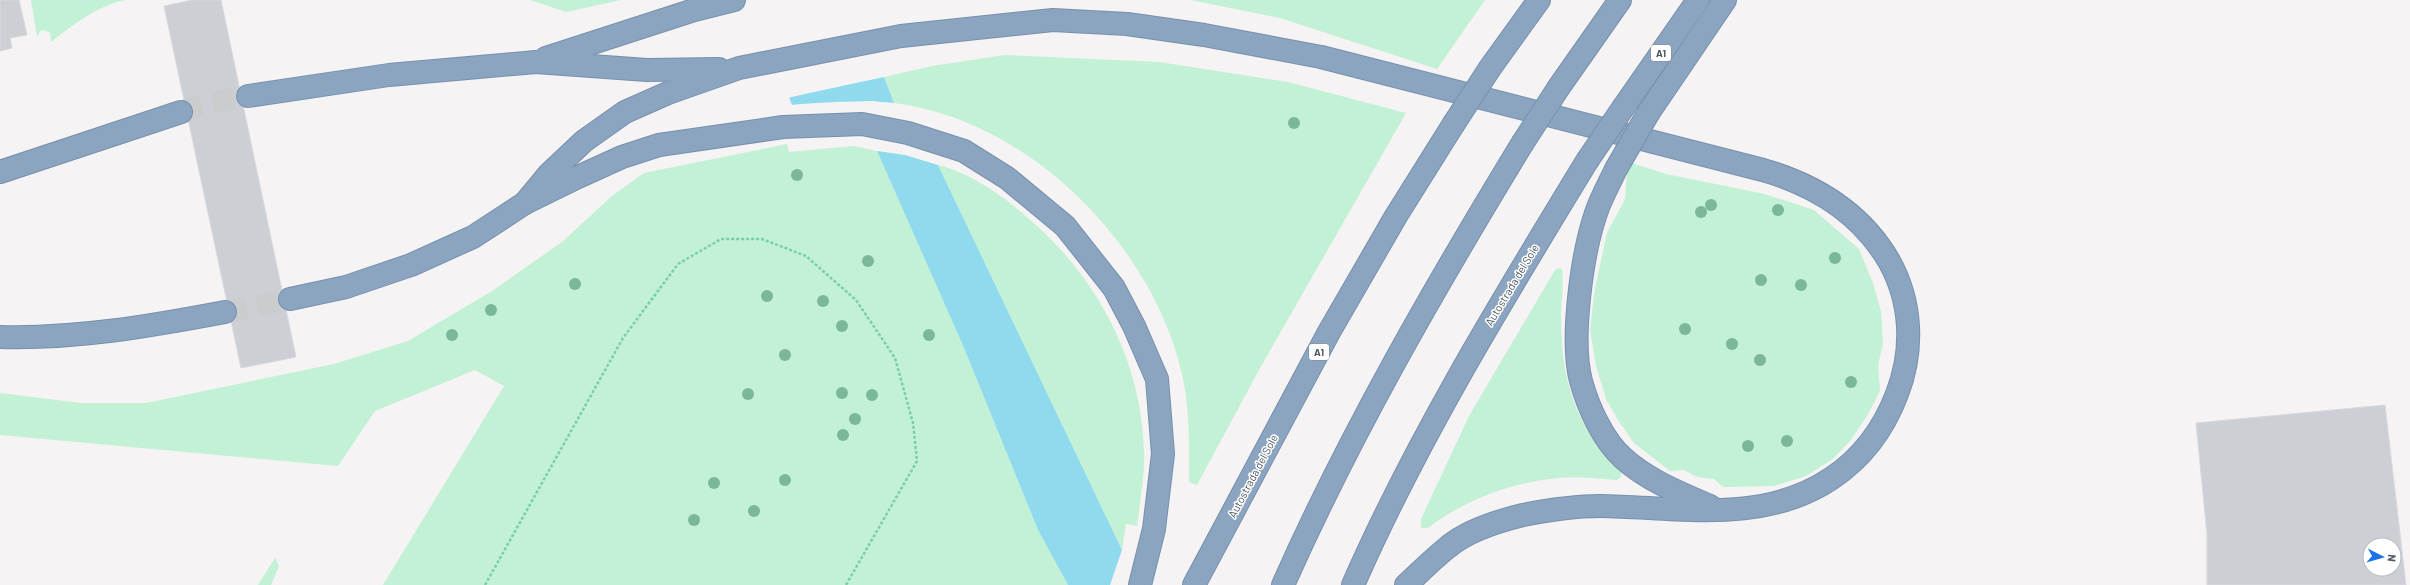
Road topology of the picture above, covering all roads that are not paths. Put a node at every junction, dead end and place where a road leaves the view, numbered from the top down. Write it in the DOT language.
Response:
graph roads {
  1 [pos="734,0"];
  2 [pos="1539,0"];
  3 [pos="1620,0"];
  4 [pos="1698,0"];
  5 [pos="1726,0"];
  6 [pos="536,62"];
  7 [pos="738,68"];
  8 [pos="248,96"];
  9 [pos="181,112"];
  10 [pos="0,172"];
  11 [pos="525,203"];
  12 [pos="290,298"];
  13 [pos="225,312"];
  14 [pos="0,337"];
  15 [pos="1720,511"];
  16 [pos="1140,585"];
  17 [pos="1194,585"];
  18 [pos="1283,585"];
  19 [pos="1353,585"];
  20 [pos="1406,585"];
  1 -- 6 [label="highway"];
  2 -- 17 [label="highway, Autostrada del Sole / A1, bridge"];
  3 -- 18 [label="highway, bridge"];
  4 -- 19 [label="highway, Autostrada del Sole / A1, bridge"];
  5 -- 15 [label="highway, bridge"];
  6 -- 7 [label="highway"];
  6 -- 8 [label="highway"];
  7 -- 11 [label="highway"];
  7 -- 15 [label="highway"];
  9 -- 10 [label="highway"];
  11 -- 12 [label="highway"];
  11 -- 16 [label="highway"];
  13 -- 14 [label="highway"];
  15 -- 20 [label="highway"];
}
